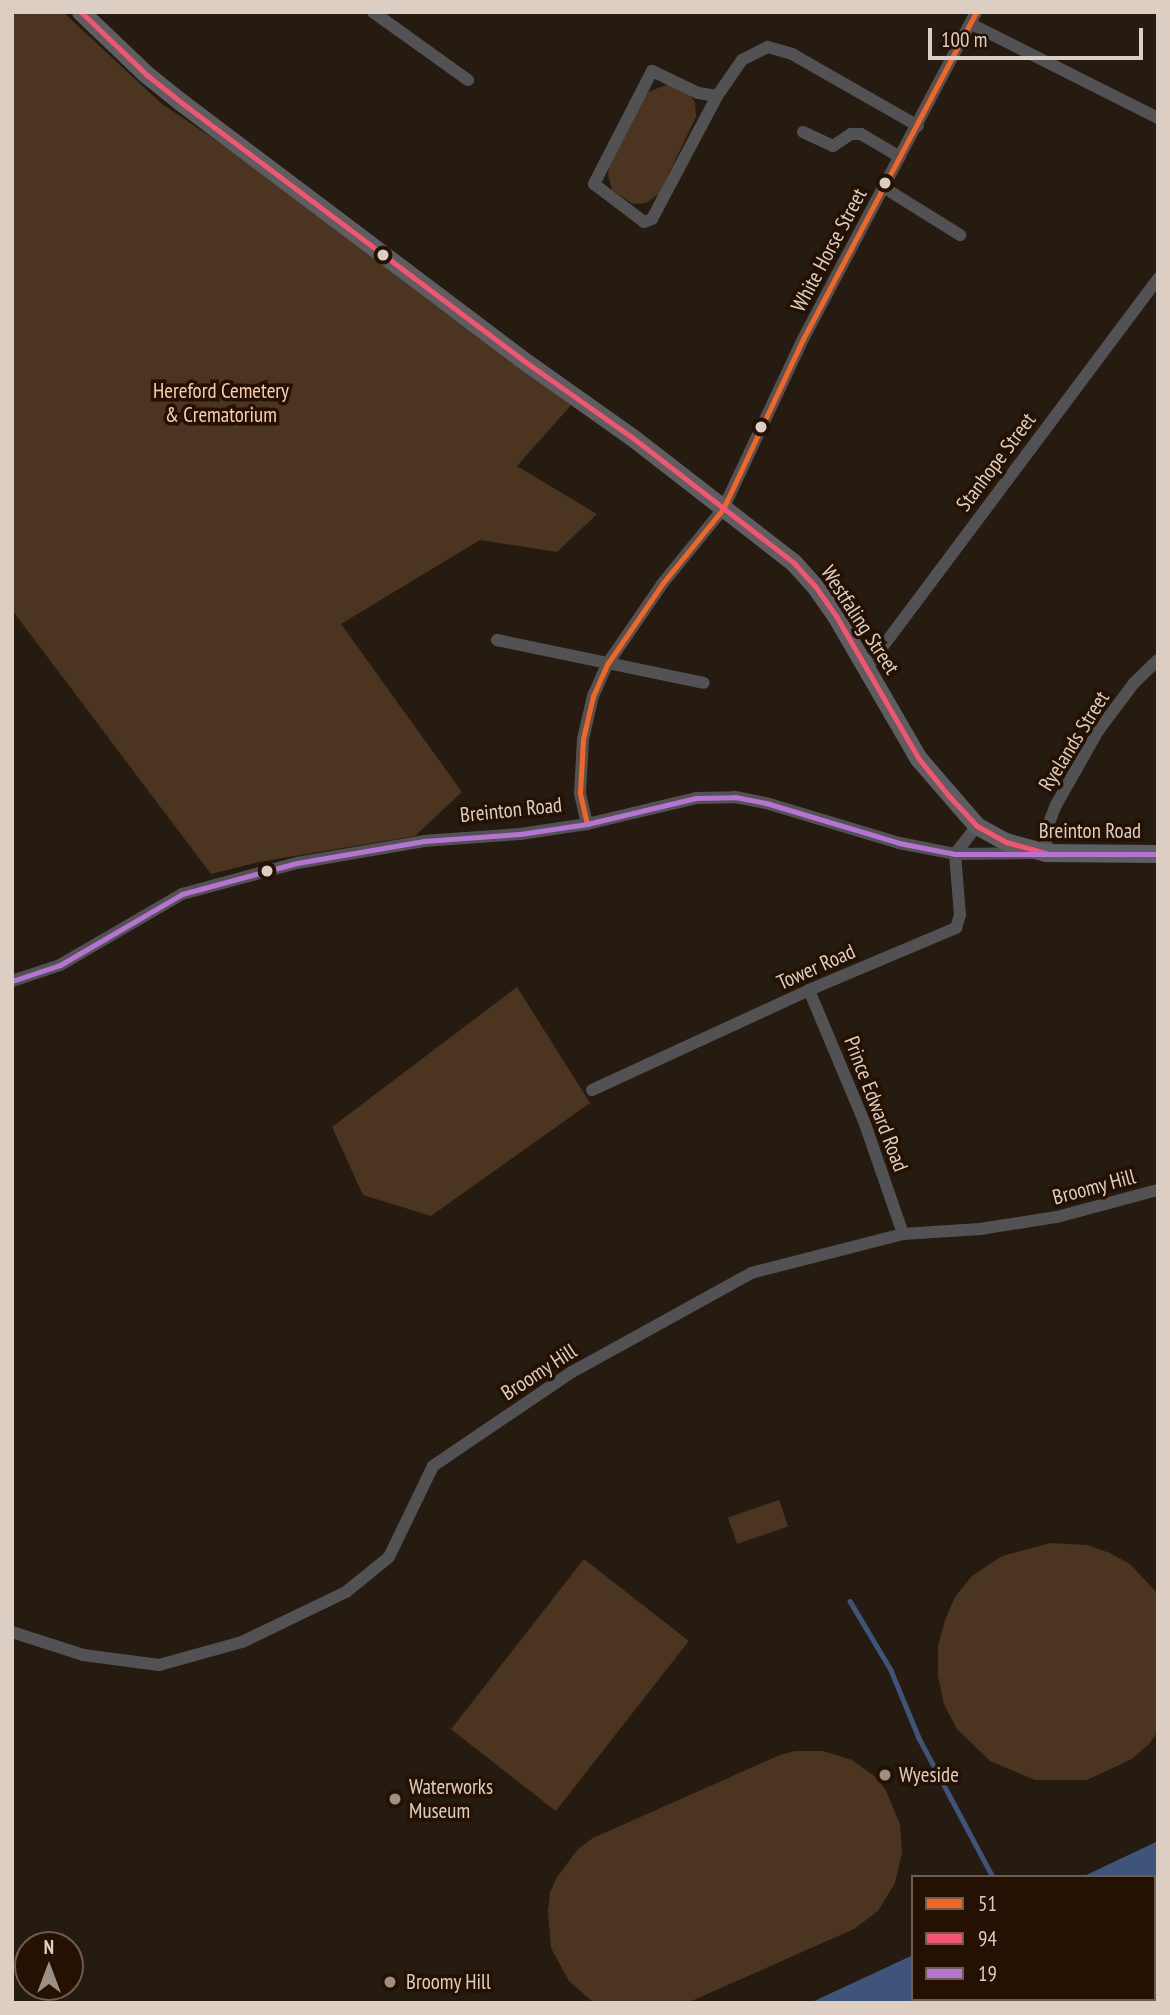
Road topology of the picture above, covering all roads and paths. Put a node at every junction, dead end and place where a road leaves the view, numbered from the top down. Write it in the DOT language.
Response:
graph roads {
  1 [pos="81,12"];
  2 [pos="373,12"];
  3 [pos="974,18"];
  4 [pos="468,80"];
  5 [pos="717,96"];
  6 [pos="1158,118"];
  7 [pos="918,126"];
  8 [pos="803,132"];
  9 [pos="901,157"];
  10 [pos="883,187"];
  11 [pos="960,234"];
  12 [pos="1158,278"];
  13 [pos="723,509"];
  14 [pos="496,640"];
  15 [pos="1158,660"];
  16 [pos="608,663"];
  17 [pos="866,669"];
  18 [pos="704,683"];
  19 [pos="587,824"];
  20 [pos="976,826"];
  21 [pos="1046,853"];
  22 [pos="954,854"];
  23 [pos="1158,854"];
  24 [pos="12,981"];
  25 [pos="809,990"];
  26 [pos="592,1090"];
  27 [pos="1158,1190"];
  28 [pos="902,1234"];
  29 [pos="12,1632"];
  1 -- 13 [label="street, Westfaling Street"];
  2 -- 4 [label="street"];
  3 -- 6 [label="street"];
  3 -- 7 [label="street, White Horse Street"];
  5 -- 5 [label="street"];
  5 -- 7 [label="street"];
  7 -- 9 [label="street, White Horse Street"];
  8 -- 9 [label="street"];
  9 -- 10 [label="street, White Horse Street"];
  10 -- 11 [label="street"];
  10 -- 13 [label="street, White Horse Street"];
  12 -- 17 [label="street, Stanhope Street"];
  13 -- 16 [label="street, White Horse Street"];
  13 -- 17 [label="street, Westfaling Street"];
  14 -- 16 [label="street"];
  15 -- 21 [label="street, Ryelands Street"];
  16 -- 18 [label="street"];
  16 -- 19 [label="street, White Horse Street"];
  17 -- 20 [label="street, Westfaling Street"];
  19 -- 22 [label="street, Breinton Road"];
  19 -- 24 [label="street, Breinton Road"];
  20 -- 21 [label="street, Westfaling Street"];
  20 -- 22 [label="street"];
  21 -- 22 [label="street, Breinton Road"];
  21 -- 23 [label="street, Breinton Road"];
  22 -- 25 [label="street, Tower Road"];
  25 -- 26 [label="street, Tower Road"];
  25 -- 28 [label="street, Prince Edward Road"];
  27 -- 28 [label="street, Broomy Hill"];
  28 -- 29 [label="street, Broomy Hill"];
}
